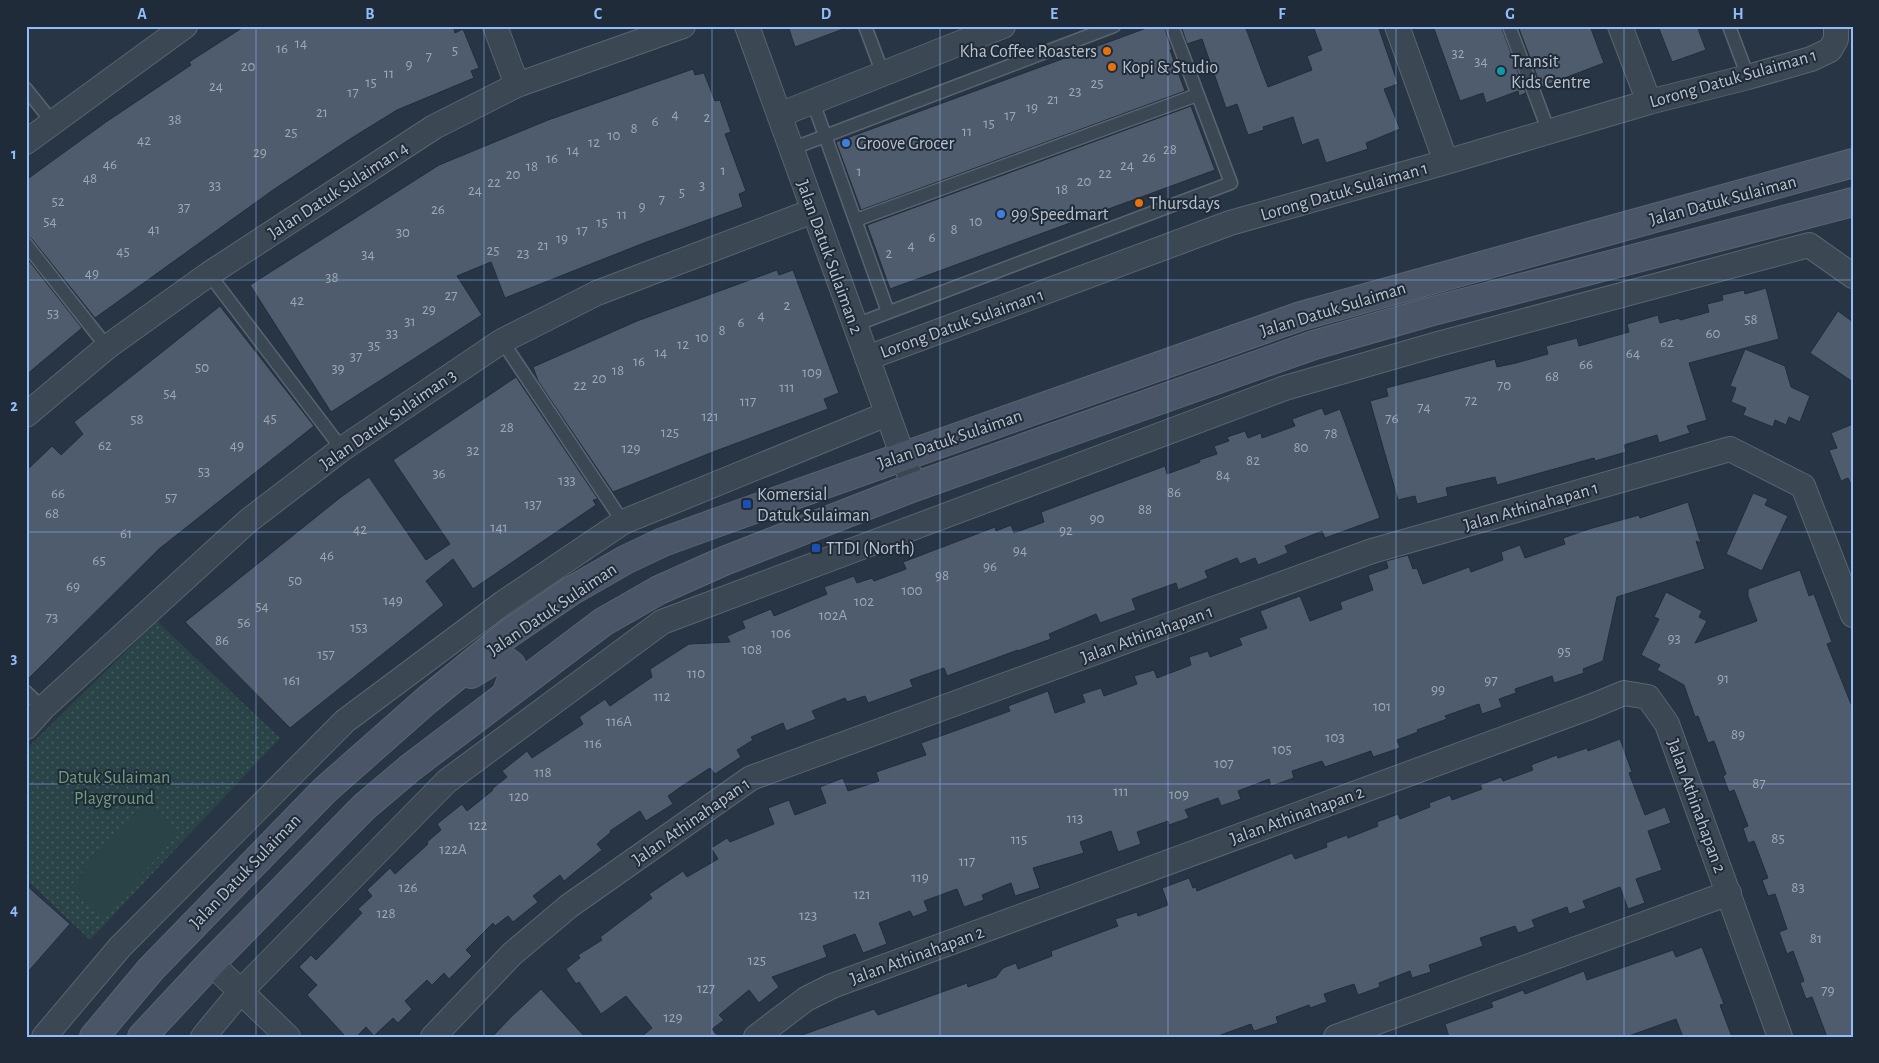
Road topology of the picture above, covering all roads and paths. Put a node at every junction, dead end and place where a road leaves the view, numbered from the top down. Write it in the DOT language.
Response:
graph roads {
  1 [pos="185,26"];
  2 [pos="495,26"];
  3 [pos="684,26"];
  4 [pos="747,26"];
  5 [pos="866,26"];
  6 [pos="1003,26"];
  7 [pos="1114,26"];
  8 [pos="1172,26"];
  9 [pos="1397,26"];
  10 [pos="1509,26"];
  11 [pos="1620,26"];
  12 [pos="1729,26"];
  13 [pos="1836,26"];
  14 [pos="976,31"];
  15 [pos="883,74"];
  16 [pos="1748,77"];
  17 [pos="517,85"];
  18 [pos="26,89"];
  19 [pos="1197,95"];
  20 [pos="813,102"];
  21 [pos="1649,102"];
  22 [pos="779,116"];
  23 [pos="53,123"];
  24 [pos="1549,132"];
  25 [pos="825,135"];
  26 [pos="26,142"];
  27 [pos="791,149"];
  28 [pos="1446,162"];
  29 [pos="1853,163"];
  30 [pos="1853,202"];
  31 [pos="814,211"];
  32 [pos="856,220"];
  33 [pos="26,244"];
  34 [pos="209,274"];
  35 [pos="1853,276"];
  36 [pos="888,312"];
  37 [pos="1429,312"];
  38 [pos="855,325"];
  39 [pos="502,341"];
  40 [pos="1438,344"];
  41 [pos="107,347"];
  42 [pos="867,358"];
  43 [pos="887,414"];
  44 [pos="26,416"];
  45 [pos="342,449"];
  46 [pos="902,456"];
  47 [pos="914,487"];
  48 [pos="623,522"];
  49 [pos="1853,615"];
  50 [pos="506,695"];
  51 [pos="35,700"];
  52 [pos="428,700"];
  53 [pos="26,727"];
  54 [pos="1729,893"];
  55 [pos="211,963"];
  56 [pos="241,990"];
  57 [pos="152,1034"];
  58 [pos="44,1037"];
  59 [pos="94,1037"];
  60 [pos="203,1037"];
  61 [pos="288,1037"];
  62 [pos="433,1037"];
  63 [pos="756,1037"];
  64 [pos="1336,1037"];
  65 [pos="1780,1037"];
  1 -- 23 [label="street"];
  2 -- 17 [label="street"];
  3 -- 17 [label="street, Jalan Datuk Sulaiman 4"];
  4 -- 22 [label="street, Jalan Datuk Sulaiman 2"];
  5 -- 15 [label="lane"];
  6 -- 14 [label="street"];
  7 -- 25 [label="lane"];
  8 -- 19 [label="lane"];
  9 -- 28 [label="street"];
  10 -- 24 [label="lane"];
  11 -- 21 [label="street"];
  12 -- 16 [label="lane"];
  13 -- 16 [label="street, Lorong Datuk Sulaiman 1"];
  14 -- 15 [label="street"];
  15 -- 20 [label="street"];
  16 -- 21 [label="street, Lorong Datuk Sulaiman 1"];
  17 -- 34 [label="street, Jalan Datuk Sulaiman 4"];
  18 -- 23 [label="lane"];
  19 -- 32 [label="lane"];
  19 -- 36 [label="lane, Lorong Datuk Sulaiman 1"];
  20 -- 22 [label="street"];
  20 -- 25 [label="lane"];
  21 -- 24 [label="street, Lorong Datuk Sulaiman 1"];
  22 -- 27 [label="street, Jalan Datuk Sulaiman 2"];
  23 -- 26 [label="street"];
  24 -- 28 [label="street, Lorong Datuk Sulaiman 1"];
  25 -- 27 [label="lane"];
  25 -- 32 [label="lane"];
  27 -- 31 [label="street, Jalan Datuk Sulaiman 2"];
  28 -- 42 [label="street, Lorong Datuk Sulaiman 1"];
  29 -- 46 [label="main road, Jalan Datuk Sulaiman"];
  30 -- 37 [label="main road, Jalan Datuk Sulaiman"];
  31 -- 38 [label="street, Jalan Datuk Sulaiman 2"];
  31 -- 39 [label="street, Jalan Datuk Sulaiman 3"];
  32 -- 36 [label="lane"];
  33 -- 41 [label="lane"];
  34 -- 41 [label="street, Jalan Datuk Sulaiman 4"];
  34 -- 45 [label="lane"];
  35 -- 40 [label="street"];
  36 -- 38 [label="lane, Lorong Datuk Sulaiman 1"];
  37 -- 40 [label="street, Jalan Datuk Sulaiman"];
  37 -- 47 [label="main road, Jalan Datuk Sulaiman"];
  38 -- 42 [label="street, Jalan Datuk Sulaiman 2"];
  39 -- 45 [label="street, Jalan Datuk Sulaiman 3"];
  39 -- 48 [label="lane"];
  40 -- 56 [label="street"];
  41 -- 44 [label="street, Jalan Datuk Sulaiman 4"];
  42 -- 43 [label="street, Jalan Datuk Sulaiman 2"];
  43 -- 46 [label="street, Jalan Datuk Sulaiman 2"];
  43 -- 48 [label="street, Jalan Datuk Sulaiman"];
  45 -- 51 [label="street, Jalan Datuk Sulaiman 3"];
  46 -- 47 [label="street, Jalan Datuk Sulaiman 2"];
  46 -- 52 [label="main road, Jalan Datuk Sulaiman"];
  47 -- 50 [label="main road, Jalan Datuk Sulaiman"];
  48 -- 58 [label="street, Jalan Datuk Sulaiman"];
  49 -- 62 [label="street, Jalan Athinahapan 1"];
  50 -- 52 [label="main road"];
  50 -- 55 [label="main road, Jalan Datuk Sulaiman"];
  51 -- 53 [label="street, Jalan Datuk Sulaiman 3"];
  52 -- 59 [label="main road, Jalan Datuk Sulaiman"];
  54 -- 63 [label="street, Jalan Athinahapan 2"];
  54 -- 64 [label="street, Jalan Athinahapan 2"];
  54 -- 65 [label="street, Jalan Athinahapan 2"];
  55 -- 56 [label="street"];
  55 -- 57 [label="main road, Jalan Datuk Sulaiman"];
  56 -- 60 [label="street"];
  56 -- 61 [label="street"];
}
